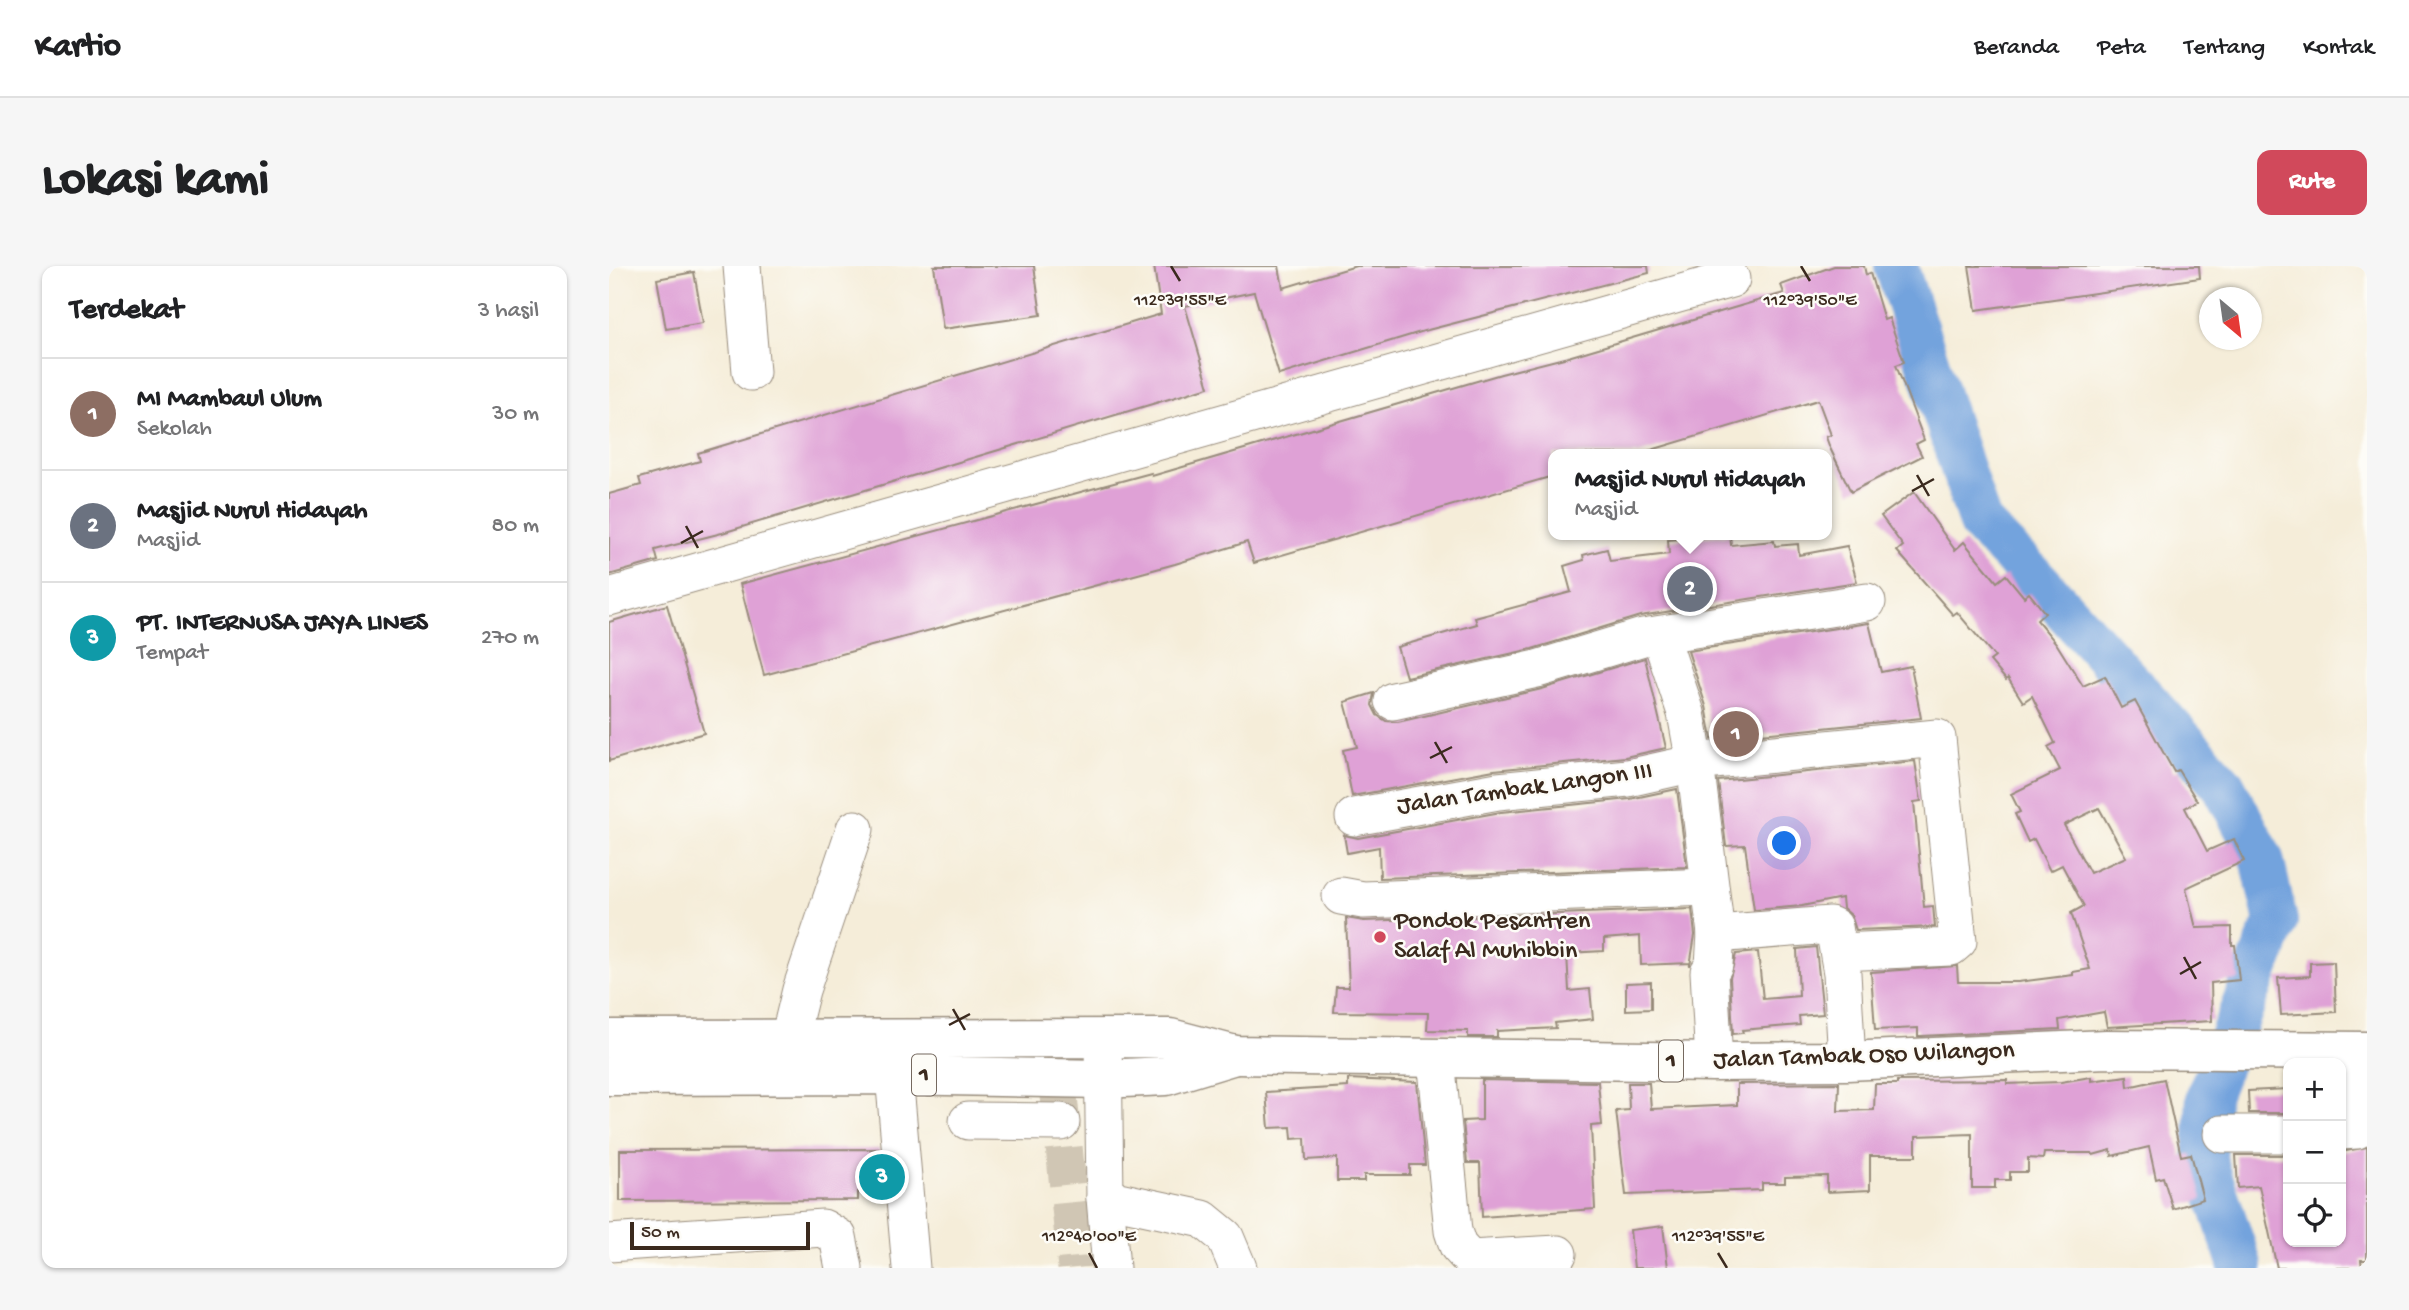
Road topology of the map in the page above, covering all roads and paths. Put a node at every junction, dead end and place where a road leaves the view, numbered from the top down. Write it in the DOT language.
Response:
graph roads {
  1 [pos="742,266"];
  2 [pos="1731,279"];
  3 [pos="751,372"];
  4 [pos="609,597"];
  5 [pos="1867,601"];
  6 [pos="1660,635"];
  7 [pos="1393,701"];
  8 [pos="1695,763"];
  9 [pos="1354,817"];
  10 [pos="855,829"];
  11 [pos="1709,887"];
  12 [pos="1341,896"];
  13 [pos="1716,934"];
  14 [pos="1840,952"];
  15 [pos="1103,1038"];
  16 [pos="609,1039"];
  17 [pos="789,1039"];
  18 [pos="2361,1051"];
  19 [pos="1235,1055"];
  20 [pos="894,1057"];
  21 [pos="1436,1058"];
  22 [pos="1847,1061"];
  23 [pos="1714,1062"];
  24 [pos="609,1076"];
  25 [pos="1103,1079"];
  26 [pos="968,1121"];
  27 [pos="1061,1122"];
  28 [pos="2346,1131"];
  29 [pos="2222,1134"];
  30 [pos="2283,1134"];
  31 [pos="1105,1198"];
  32 [pos="609,1243"];
  33 [pos="1558,1254"];
  34 [pos="844,1268"];
  35 [pos="911,1268"];
  36 [pos="1111,1268"];
  37 [pos="1238,1268"];
  1 -- 3 [label="street"];
  2 -- 4 [label="street"];
  5 -- 6 [label="street"];
  6 -- 7 [label="street"];
  6 -- 8 [label="street"];
  8 -- 9 [label="street, Jalan Tambak Langon III"];
  8 -- 11 [label="street"];
  8 -- 14 [label="street, Jalan Tambak Langon III"];
  10 -- 17 [label="street"];
  11 -- 12 [label="street"];
  11 -- 13 [label="street"];
  13 -- 14 [label="street"];
  13 -- 23 [label="street"];
  14 -- 22 [label="street"];
  15 -- 19 [label="highway, 1"];
  15 -- 20 [label="highway, 1"];
  15 -- 25 [label="street"];
  16 -- 17 [label="highway, 1"];
  17 -- 20 [label="highway, 1"];
  18 -- 22 [label="highway, Jalan Tambak Oso Wilangon / 1"];
  18 -- 28 [label="street"];
  19 -- 21 [label="highway, Jalan Tambak Oso Wilangon / 1"];
  19 -- 25 [label="highway, 1"];
  20 -- 24 [label="highway, 1"];
  20 -- 25 [label="highway, 1"];
  20 -- 35 [label="street"];
  21 -- 23 [label="highway, Jalan Tambak Oso Wilangon / 1"];
  21 -- 33 [label="street"];
  22 -- 23 [label="highway, Jalan Tambak Oso Wilangon / 1"];
  25 -- 31 [label="street"];
  26 -- 27 [label="street"];
  29 -- 30 [label="street"];
  31 -- 36 [label="street"];
  31 -- 37 [label="street"];
  32 -- 34 [label="street"];
}
